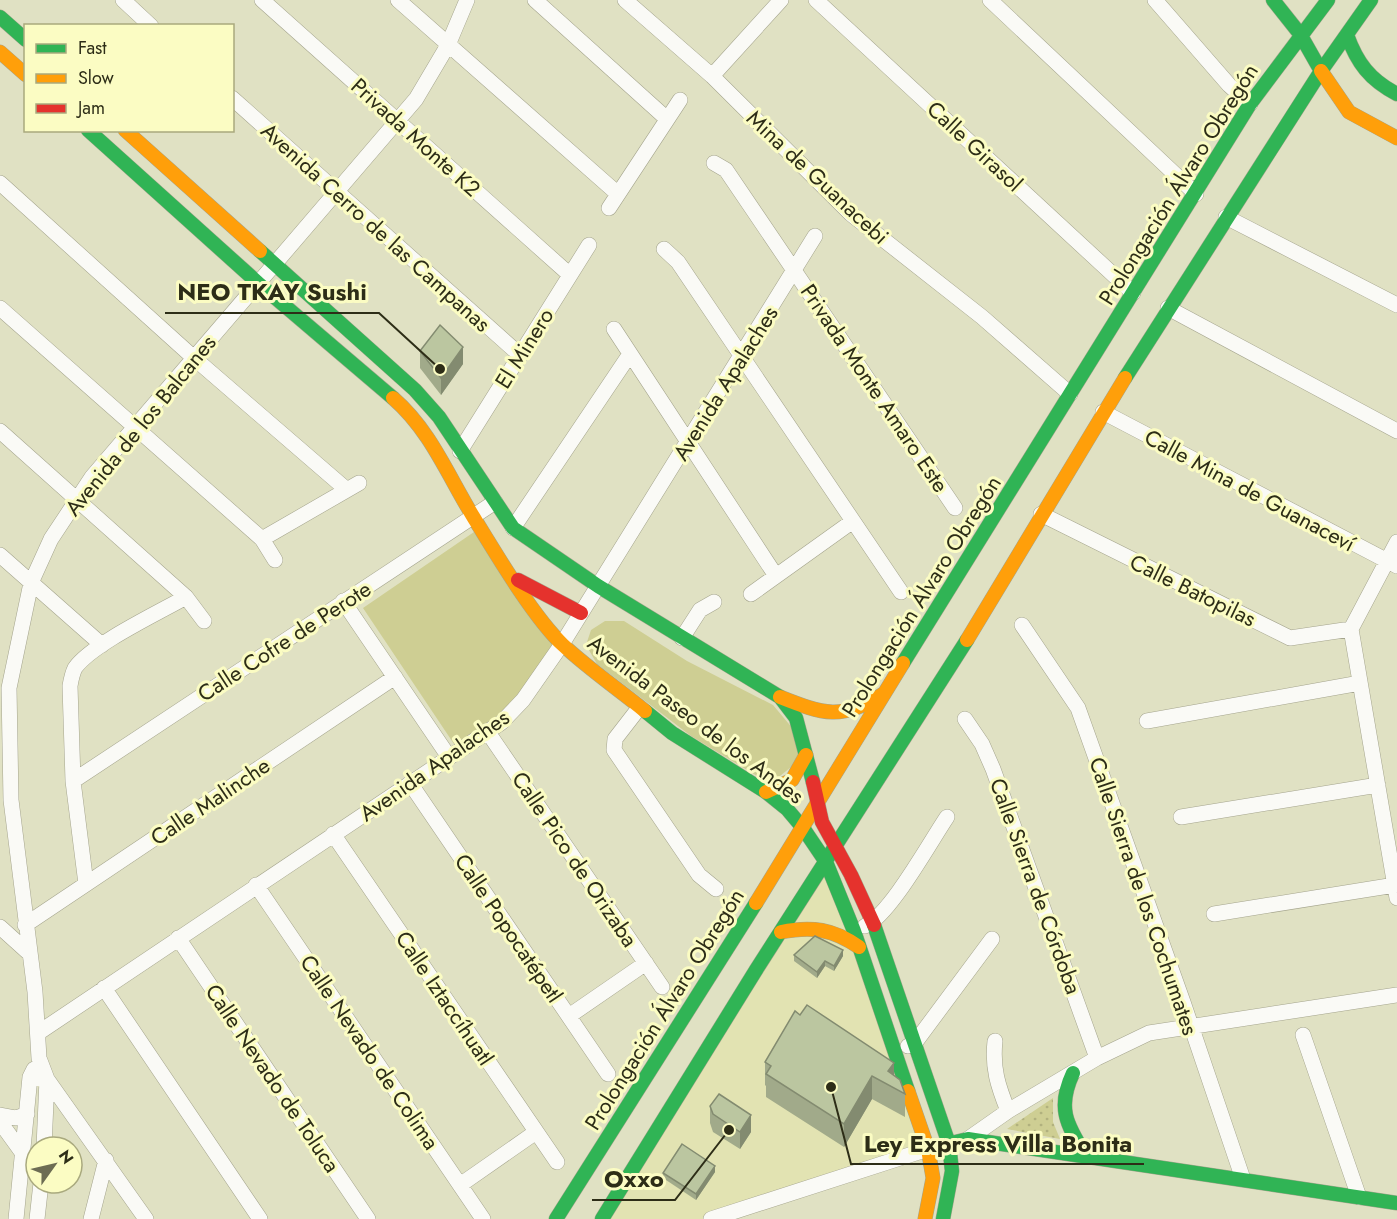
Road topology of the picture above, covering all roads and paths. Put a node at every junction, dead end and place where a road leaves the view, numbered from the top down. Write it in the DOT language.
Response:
graph roads {
  1 [pos="123,0"];
  2 [pos="262,0"];
  3 [pos="398,0"];
  4 [pos="467,0"];
  5 [pos="535,0"];
  6 [pos="625,0"];
  7 [pos="781,0"];
  8 [pos="816,0"];
  9 [pos="990,0"];
  10 [pos="1155,0"];
  11 [pos="1273,0"];
  12 [pos="1371,0"];
  13 [pos="1334,6"];
  14 [pos="0,17"];
  15 [pos="150,24"];
  16 [pos="1300,34"];
  17 [pos="1347,34"];
  18 [pos="24,38"];
  19 [pos="448,45"];
  20 [pos="0,52"];
  21 [pos="1321,71"];
  22 [pos="24,73"];
  23 [pos="712,76"];
  24 [pos="1397,94"];
  25 [pos="234,100"];
  26 [pos="680,100"];
  27 [pos="1250,104"];
  28 [pos="667,118"];
  29 [pos="398,121"];
  30 [pos="90,132"];
  31 [pos="127,132"];
  32 [pos="1397,138"];
  33 [pos="714,163"];
  34 [pos="0,183"];
  35 [pos="337,192"];
  36 [pos="618,194"];
  37 [pos="1196,194"];
  38 [pos="609,208"];
  39 [pos="1226,217"];
  40 [pos="815,236"];
  41 [pos="588,245"];
  42 [pos="664,249"];
  43 [pos="274,265"];
  44 [pos="794,268"];
  45 [pos="570,275"];
  46 [pos="258,283"];
  47 [pos="1130,298"];
  48 [pos="1397,305"];
  49 [pos="0,308"];
  50 [pos="1168,308"];
  51 [pos="614,329"];
  52 [pos="1124,331"];
  53 [pos="1127,347"];
  54 [pos="1144,347"];
  55 [pos="630,354"];
  56 [pos="520,355"];
  57 [pos="742,357"];
  58 [pos="194,358"];
  59 [pos="1070,394"];
  60 [pos="1103,412"];
  61 [pos="133,427"];
  62 [pos="1397,430"];
  63 [pos="0,431"];
  64 [pos="688,443"];
  65 [pos="460,451"];
  66 [pos="76,498"];
  67 [pos="495,502"];
  68 [pos="955,508"];
  69 [pos="1041,514"];
  70 [pos="473,517"];
  71 [pos="852,521"];
  72 [pos="513,528"];
  73 [pos="262,539"];
  74 [pos="1397,542"];
  75 [pos="0,555"];
  76 [pos="276,560"];
  77 [pos="1392,564"];
  78 [pos="512,576"];
  79 [pos="776,576"];
  80 [pos="31,583"];
  81 [pos="598,586"];
  82 [pos="901,592"];
  83 [pos="750,594"];
  84 [pos="186,597"];
  85 [pos="343,601"];
  86 [pos="714,602"];
  87 [pos="581,613"];
  88 [pos="204,621"];
  89 [pos="1022,625"];
  90 [pos="1351,628"];
  91 [pos="682,638"];
  92 [pos="562,644"];
  93 [pos="102,645"];
  94 [pos="395,677"];
  95 [pos="1360,683"];
  96 [pos="5,684"];
  97 [pos="920,684"];
  98 [pos="895,685"];
  99 [pos="780,697"];
  100 [pos="930,701"];
  101 [pos="639,708"];
  102 [pos="965,719"];
  103 [pos="1147,721"];
  104 [pos="487,731"];
  105 [pos="806,756"];
  106 [pos="449,757"];
  107 [pos="73,781"];
  108 [pos="410,783"];
  109 [pos="1378,785"];
  110 [pos="766,792"];
  111 [pos="5,798"];
  112 [pos="817,807"];
  113 [pos="947,817"];
  114 [pos="1181,817"];
  115 [pos="803,828"];
  116 [pos="333,834"];
  117 [pos="836,848"];
  118 [pos="826,862"];
  119 [pos="86,884"];
  120 [pos="256,885"];
  121 [pos="716,889"];
  122 [pos="1396,891"];
  123 [pos="1214,914"];
  124 [pos="873,923"];
  125 [pos="25,925"];
  126 [pos="0,927"];
  127 [pos="854,931"];
  128 [pos="781,932"];
  129 [pos="178,938"];
  130 [pos="992,939"];
  131 [pos="859,946"];
  132 [pos="30,954"];
  133 [pos="646,963"];
  134 [pos="662,987"];
  135 [pos="104,988"];
  136 [pos="1397,994"];
  137 [pos="569,1016"];
  138 [pos="1190,1026"];
  139 [pos="38,1033"];
  140 [pos="1303,1035"];
  141 [pos="995,1041"];
  142 [pos="914,1044"];
  143 [pos="894,1050"];
  144 [pos="39,1058"];
  145 [pos="1097,1058"];
  146 [pos="1073,1073"];
  147 [pos="608,1074"];
  148 [pos="30,1077"];
  149 [pos="47,1079"];
  150 [pos="1008,1111"];
  151 [pos="27,1114"];
  152 [pos="0,1115"];
  153 [pos="0,1122"];
  154 [pos="536,1132"];
  155 [pos="25,1135"];
  156 [pos="45,1135"];
  157 [pos="968,1139"];
  158 [pos="949,1144"];
  159 [pos="928,1149"];
  160 [pos="1085,1154"];
  161 [pos="24,1155"];
  162 [pos="106,1160"];
  163 [pos="557,1161"];
  164 [pos="1243,1179"];
  165 [pos="460,1185"];
  166 [pos="40,1195"];
  167 [pos="1359,1197"];
  168 [pos="1397,1203"];
  169 [pos="16,1219"];
  170 [pos="37,1219"];
  171 [pos="91,1219"];
  172 [pos="146,1219"];
  173 [pos="260,1219"];
  174 [pos="368,1219"];
  175 [pos="483,1219"];
  176 [pos="556,1219"];
  177 [pos="602,1219"];
  178 [pos="711,1219"];
  179 [pos="925,1219"];
  180 [pos="943,1219"];
  1 -- 15 [label="street"];
  2 -- 29 [label="street, Privada Monte K2"];
  3 -- 19 [label="street"];
  4 -- 19 [label="street, Avenida de los Balcanes"];
  5 -- 28 [label="street"];
  6 -- 23 [label="street, Mina de Guanacebi"];
  7 -- 23 [label="street"];
  8 -- 47 [label="street, Calle Girasol"];
  9 -- 37 [label="street"];
  10 -- 27 [label="street"];
  11 -- 16 [label="street"];
  12 -- 17 [label="street"];
  13 -- 16 [label="street, Prolongación Álvaro Obregón"];
  13 -- 17 [label="street"];
  14 -- 18 [label="street"];
  16 -- 21 [label="street"];
  16 -- 27 [label="street, Prolongación Álvaro Obregón"];
  17 -- 21 [label="street"];
  17 -- 24 [label="street"];
  19 -- 29 [label="street, Avenida de los Balcanes"];
  19 -- 36 [label="street"];
  20 -- 22 [label="street"];
  21 -- 32 [label="street"];
  21 -- 39 [label="street"];
  23 -- 59 [label="street, Mina de Guanacebi"];
  25 -- 35 [label="street, Avenida Cerro de las Campanas"];
  26 -- 28 [label="street"];
  27 -- 37 [label="street, Prolongación Álvaro Obregón"];
  28 -- 36 [label="street"];
  29 -- 35 [label="street, Avenida de los Balcanes"];
  29 -- 45 [label="street, Privada Monte K2"];
  30 -- 46 [label="street, Avenida Paseo de los Andes"];
  31 -- 43 [label="street, Avenida Paseo de los Andes"];
  33 -- 44 [label="street, Privada Monte Amaro Este"];
  34 -- 58 [label="street"];
  35 -- 43 [label="street, Avenida de los Balcanes"];
  35 -- 56 [label="street, Avenida Cerro de las Campanas"];
  36 -- 38 [label="street"];
  37 -- 47 [label="street, Prolongación Álvaro Obregón"];
  39 -- 48 [label="street"];
  39 -- 50 [label="street"];
  40 -- 44 [label="street, Avenida Apalaches"];
  41 -- 45 [label="street, El Minero"];
  42 -- 57 [label="street"];
  43 -- 46 [label="street, Avenida de los Balcanes"];
  43 -- 65 [label="street, Avenida Paseo de los Andes"];
  44 -- 57 [label="street, Avenida Apalaches"];
  44 -- 68 [label="street, Privada Monte Amaro Este"];
  45 -- 56 [label="street, El Minero"];
  46 -- 58 [label="street, Avenida de los Balcanes"];
  46 -- 70 [label="street, Avenida Paseo de los Andes"];
  47 -- 52 [label="street"];
  47 -- 59 [label="street, Prolongación Álvaro Obregón"];
  49 -- 61 [label="street"];
  50 -- 54 [label="street"];
  50 -- 62 [label="street"];
  51 -- 55 [label="street"];
  53 -- 54 [label="street"];
  54 -- 60 [label="street"];
  55 -- 64 [label="street"];
  55 -- 72 [label="street"];
  56 -- 65 [label="street, El Minero"];
  57 -- 64 [label="street, Avenida Apalaches"];
  57 -- 71 [label="street"];
  58 -- 61 [label="street, Avenida de los Balcanes"];
  58 -- 73 [label="street"];
  59 -- 98 [label="street, Prolongación Álvaro Obregón"];
  60 -- 69 [label="street"];
  60 -- 77 [label="street, Calle Mina de Guanaceví"];
  61 -- 66 [label="street, Avenida de los Balcanes"];
  61 -- 73 [label="street"];
  63 -- 66 [label="street"];
  64 -- 79 [label="street"];
  64 -- 81 [label="street, Avenida Apalaches"];
  65 -- 67 [label="street, Avenida Paseo de los Andes"];
  66 -- 80 [label="street, Avenida de los Balcanes"];
  66 -- 84 [label="street"];
  67 -- 70 [label="street, Calle Cofre de Perote"];
  67 -- 72 [label="street, Avenida Paseo de los Andes"];
  69 -- 90 [label="street, Calle Batopilas"];
  69 -- 100 [label="street"];
  70 -- 78 [label="street, Avenida Paseo de los Andes"];
  70 -- 85 [label="street, Calle Cofre de Perote"];
  71 -- 79 [label="street"];
  71 -- 82 [label="street"];
  72 -- 81 [label="street, Avenida Paseo de los Andes"];
  73 -- 76 [label="street"];
  74 -- 77 [label="street"];
  75 -- 80 [label="street"];
  77 -- 90 [label="street"];
  78 -- 87 [label="street"];
  78 -- 92 [label="street, Avenida Paseo de los Andes"];
  79 -- 83 [label="street"];
  80 -- 93 [label="street"];
  80 -- 96 [label="street, Avenida de los Balcanes"];
  81 -- 87 [label="street, Avenida Apalaches"];
  81 -- 91 [label="street, Avenida Paseo de los Andes"];
  84 -- 88 [label="street"];
  84 -- 93 [label="street"];
  85 -- 94 [label="street"];
  85 -- 107 [label="street, Calle Cofre de Perote"];
  86 -- 91 [label="street"];
  87 -- 92 [label="street, Avenida Apalaches"];
  89 -- 138 [label="street, Calle Sierra de los Cochumates"];
  90 -- 95 [label="street"];
  91 -- 99 [label="street, Avenida Paseo de los Andes"];
  92 -- 101 [label="street, Avenida Paseo de los Andes"];
  92 -- 104 [label="street, Avenida Apalaches"];
  93 -- 107 [label="street"];
  94 -- 106 [label="street"];
  94 -- 119 [label="street, Calle Malinche"];
  95 -- 103 [label="street"];
  95 -- 109 [label="street"];
  96 -- 111 [label="street, Avenida de los Balcanes"];
  97 -- 100 [label="street"];
  98 -- 99 [label="street"];
  98 -- 112 [label="street, Prolongación Álvaro Obregón"];
  99 -- 105 [label="street, Avenida Paseo de los Andes"];
  100 -- 117 [label="street"];
  101 -- 110 [label="street, Avenida Paseo de los Andes"];
  101 -- 121 [label="street"];
  102 -- 145 [label="street, Calle Sierra de Córdoba"];
  104 -- 106 [label="street, Avenida Apalaches"];
  104 -- 133 [label="street, Calle Pico de Orizaba"];
  105 -- 110 [label="street"];
  105 -- 112 [label="street, Avenida Paseo de los Andes"];
  106 -- 108 [label="street, Avenida Apalaches"];
  107 -- 119 [label="street"];
  108 -- 116 [label="street, Avenida Apalaches"];
  108 -- 137 [label="street, Calle Popocatépetl"];
  109 -- 114 [label="street"];
  109 -- 122 [label="street"];
  110 -- 115 [label="street, Avenida Paseo de los Andes"];
  111 -- 125 [label="street, Avenida de los Balcanes"];
  112 -- 115 [label="street, Prolongación Álvaro Obregón"];
  112 -- 117 [label="street, Avenida Paseo de los Andes"];
  113 -- 124 [label="street"];
  115 -- 118 [label="street, Avenida Paseo de los Andes"];
  115 -- 176 [label="street, Prolongación Álvaro Obregón"];
  116 -- 120 [label="street, Avenida Apalaches"];
  116 -- 154 [label="street, Calle Iztaccíhuatl"];
  117 -- 118 [label="street"];
  117 -- 124 [label="street, Avenida Paseo de los Andes"];
  118 -- 127 [label="street, Avenida Paseo de los Andes"];
  118 -- 128 [label="street"];
  119 -- 125 [label="street, Calle Malinche"];
  120 -- 129 [label="street, Avenida Apalaches"];
  120 -- 165 [label="street, Calle Nevado de Colima"];
  122 -- 123 [label="street"];
  124 -- 127 [label="street"];
  124 -- 142 [label="street, Avenida Paseo de los Andes"];
  125 -- 132 [label="street, Avenida de los Balcanes"];
  126 -- 132 [label="street"];
  127 -- 131 [label="street, Avenida Paseo de los Andes"];
  128 -- 131 [label="street"];
  128 -- 177 [label="street"];
  129 -- 135 [label="street, Avenida Apalaches"];
  129 -- 174 [label="street, Calle Nevado de Toluca"];
  130 -- 142 [label="street"];
  131 -- 143 [label="street, Avenida Paseo de los Andes"];
  132 -- 139 [label="street, Avenida de los Balcanes"];
  133 -- 134 [label="street, Calle Pico de Orizaba"];
  133 -- 137 [label="street"];
  135 -- 139 [label="street, Avenida Apalaches"];
  135 -- 173 [label="street"];
  136 -- 138 [label="street"];
  137 -- 147 [label="street, Calle Popocatépetl"];
  138 -- 145 [label="street"];
  138 -- 164 [label="street, Calle Sierra de los Cochumates"];
  139 -- 144 [label="street"];
  140 -- 167 [label="street"];
  141 -- 150 [label="street"];
  142 -- 143 [label="street"];
  142 -- 158 [label="street, Avenida Paseo de los Andes"];
  143 -- 159 [label="street, Avenida Paseo de los Andes"];
  144 -- 148 [label="street"];
  144 -- 149 [label="street"];
  145 -- 146 [label="street"];
  146 -- 150 [label="street"];
  146 -- 160 [label="street"];
  148 -- 149 [label="street"];
  148 -- 151 [label="street"];
  149 -- 156 [label="street"];
  149 -- 162 [label="street"];
  150 -- 157 [label="street"];
  151 -- 152 [label="street"];
  151 -- 155 [label="street"];
  153 -- 161 [label="street"];
  154 -- 163 [label="street, Calle Iztaccíhuatl"];
  154 -- 165 [label="street"];
  157 -- 158 [label="street"];
  157 -- 160 [label="street"];
  158 -- 159 [label="street"];
  158 -- 180 [label="street, Avenida Paseo de los Andes"];
  159 -- 178 [label="street"];
  159 -- 179 [label="street, Avenida Paseo de los Andes"];
  160 -- 164 [label="street"];
  161 -- 169 [label="street"];
  162 -- 171 [label="street"];
  162 -- 172 [label="street"];
  164 -- 167 [label="street"];
  165 -- 175 [label="street, Calle Nevado de Colima"];
  166 -- 170 [label="street"];
  167 -- 168 [label="street"];
}
